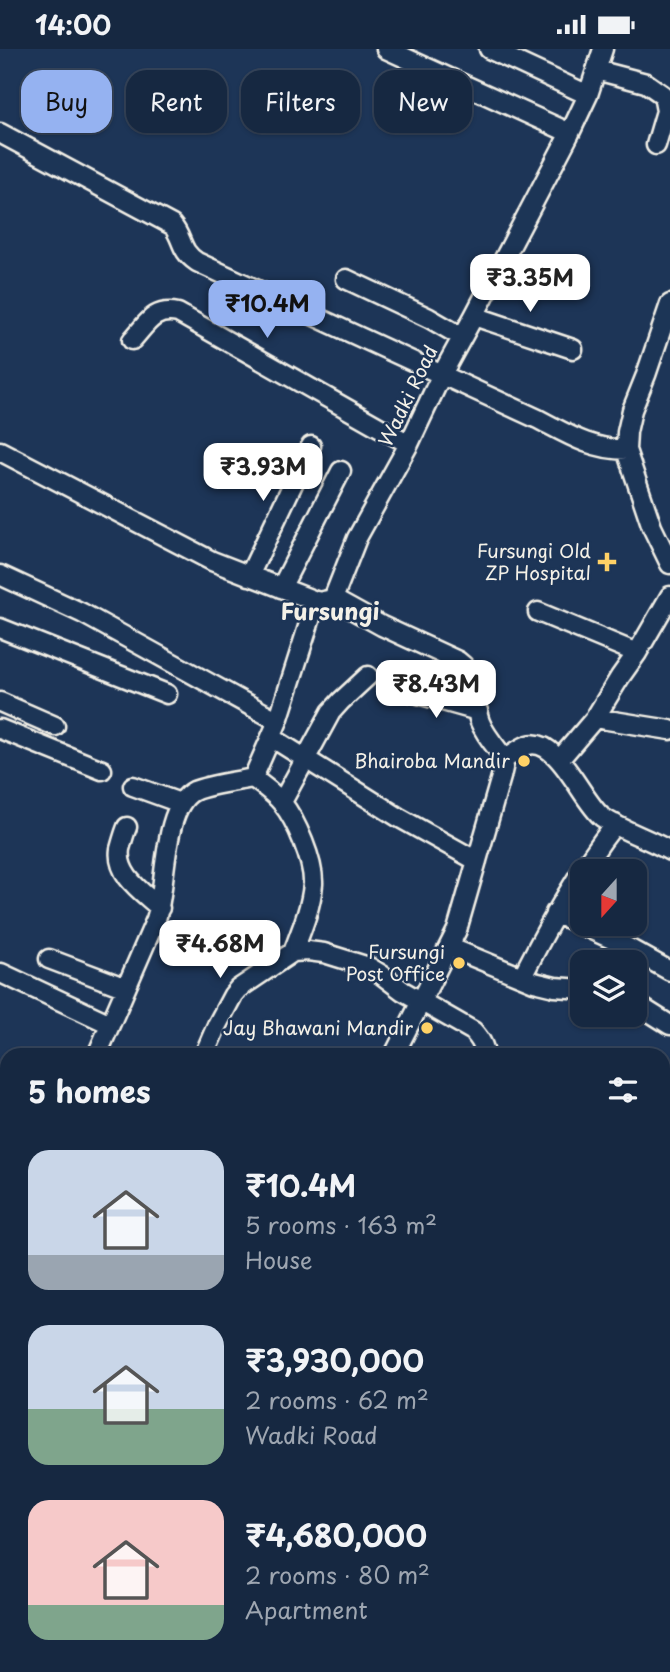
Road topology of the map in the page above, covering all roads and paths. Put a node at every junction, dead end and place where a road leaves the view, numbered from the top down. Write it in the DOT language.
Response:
graph roads {
  1 [pos="386,49"];
  2 [pos="489,49"];
  3 [pos="603,49"];
  4 [pos="596,70"];
  5 [pos="588,95"];
  6 [pos="0,133"];
  7 [pos="570,133"];
  8 [pos="656,145"];
  9 [pos="346,279"];
  10 [pos="669,313"];
  11 [pos="474,316"];
  12 [pos="462,337"];
  13 [pos="132,340"];
  14 [pos="573,349"];
  15 [pos="441,376"];
  16 [pos="409,444"];
  17 [pos="311,446"];
  18 [pos="626,450"];
  19 [pos="0,451"];
  20 [pos="341,471"];
  21 [pos="670,564"];
  22 [pos="0,575"];
  23 [pos="249,576"];
  24 [pos="281,588"];
  25 [pos="670,596"];
  26 [pos="325,600"];
  27 [pos="538,612"];
  28 [pos="0,628"];
  29 [pos="637,653"];
  30 [pos="368,676"];
  31 [pos="407,691"];
  32 [pos="167,694"];
  33 [pos="0,702"];
  34 [pos="478,711"];
  35 [pos="595,718"];
  36 [pos="55,726"];
  37 [pos="0,729"];
  38 [pos="274,729"];
  39 [pos="670,730"];
  40 [pos="305,758"];
  41 [pos="505,759"];
  42 [pos="560,759"];
  43 [pos="102,770"];
  44 [pos="253,778"];
  45 [pos="133,786"];
  46 [pos="282,802"];
  47 [pos="180,803"];
  48 [pos="615,824"];
  49 [pos="127,827"];
  50 [pos="670,850"];
  51 [pos="477,861"];
  52 [pos="160,908"];
  53 [pos="555,913"];
  54 [pos="449,947"];
  55 [pos="293,952"];
  56 [pos="49,959"];
  57 [pos="670,971"];
  58 [pos="1,973"];
  59 [pos="522,977"];
  60 [pos="126,988"];
  61 [pos="570,988"];
  62 [pos="422,1002"];
  63 [pos="647,1010"];
  64 [pos="110,1024"];
  65 [pos="670,1024"];
  66 [pos="100,1048"];
  67 [pos="207,1048"];
  68 [pos="398,1048"];
  69 [pos="484,1048"];
  1 -- 7 [label="street"];
  2 -- 5 [label="street"];
  3 -- 4 [label="street, Wadki Road"];
  4 -- 5 [label="street, Wadki Road"];
  4 -- 8 [label="street"];
  5 -- 7 [label="street, Wadki Road"];
  6 -- 15 [label="street"];
  7 -- 11 [label="street, Wadki Road"];
  9 -- 12 [label="street"];
  10 -- 18 [label="street"];
  11 -- 12 [label="street, Wadki Road"];
  11 -- 14 [label="street"];
  12 -- 15 [label="street, Wadki Road"];
  13 -- 16 [label="street"];
  15 -- 16 [label="street, Wadki Road"];
  15 -- 18 [label="street"];
  16 -- 26 [label="street, Wadki Road"];
  17 -- 23 [label="street"];
  18 -- 21 [label="street"];
  19 -- 23 [label="street"];
  20 -- 24 [label="street"];
  22 -- 38 [label="street"];
  23 -- 24 [label="street"];
  24 -- 26 [label="street"];
  25 -- 29 [label="street"];
  26 -- 34 [label="street"];
  26 -- 38 [label="street, Wadki Road"];
  27 -- 29 [label="street"];
  28 -- 32 [label="street"];
  29 -- 35 [label="street"];
  30 -- 40 [label="street"];
  31 -- 34 [label="street"];
  33 -- 36 [label="street"];
  34 -- 41 [label="street"];
  35 -- 39 [label="street"];
  35 -- 42 [label="street"];
  37 -- 43 [label="street"];
  38 -- 40 [label="street"];
  38 -- 44 [label="street, Wadki Road"];
  40 -- 46 [label="street"];
  40 -- 51 [label="street"];
  41 -- 42 [label="street"];
  41 -- 51 [label="street"];
  42 -- 48 [label="street"];
  44 -- 46 [label="street"];
  44 -- 47 [label="street"];
  45 -- 47 [label="street"];
  46 -- 55 [label="street"];
  47 -- 52 [label="street"];
  48 -- 50 [label="street"];
  48 -- 53 [label="street"];
  49 -- 52 [label="street"];
  51 -- 54 [label="street"];
  52 -- 60 [label="street"];
  53 -- 57 [label="street"];
  53 -- 59 [label="street"];
  54 -- 59 [label="street"];
  54 -- 62 [label="street"];
  55 -- 62 [label="street"];
  55 -- 67 [label="street"];
  56 -- 60 [label="street"];
  58 -- 64 [label="street"];
  59 -- 61 [label="street"];
  60 -- 64 [label="street"];
  62 -- 68 [label="street"];
  62 -- 69 [label="street"];
  63 -- 65 [label="street"];
  64 -- 66 [label="street"];
}
